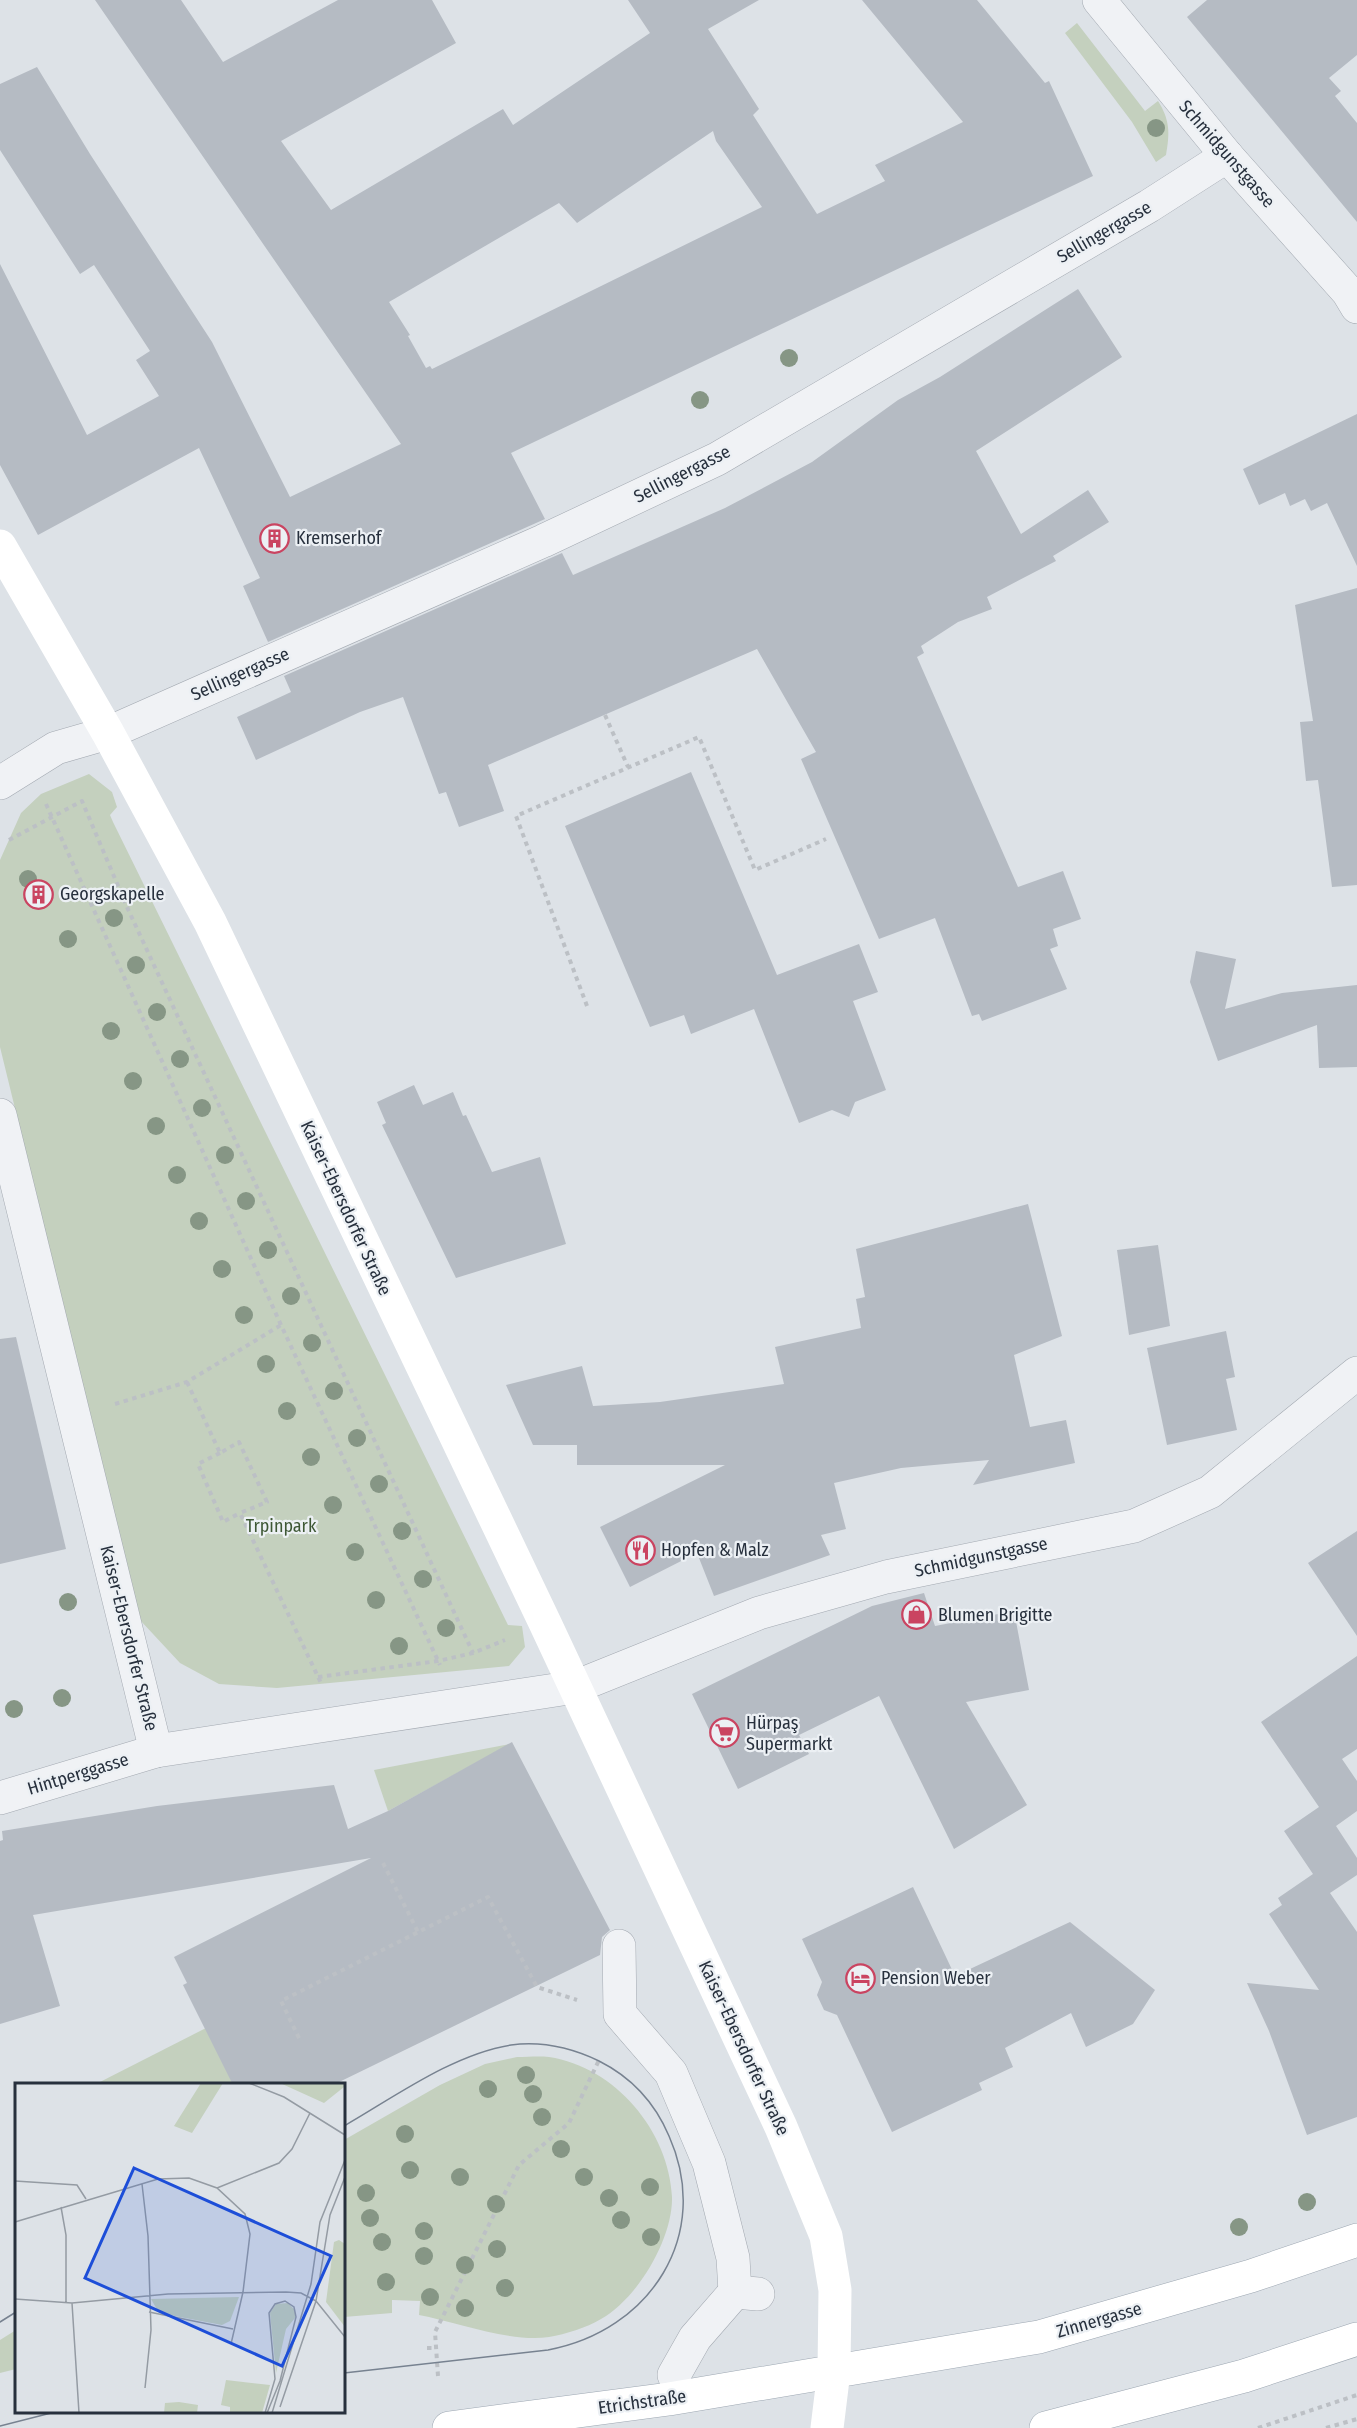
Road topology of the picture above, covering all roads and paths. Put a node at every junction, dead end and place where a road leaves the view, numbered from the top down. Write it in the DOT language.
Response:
graph roads {
  1 [pos="1099,0"];
  2 [pos="1227,156"];
  3 [pos="1357,307"];
  4 [pos="0,546"];
  5 [pos="605,715"];
  6 [pos="108,733"];
  7 [pos="27,766"];
  8 [pos="628,767"];
  9 [pos="0,783"];
  10 [pos="52,819"];
  11 [pos="826,839"];
  12 [pos="9,840"];
  13 [pos="587,1006"];
  14 [pos="0,1115"];
  15 [pos="281,1325"];
  16 [pos="1357,1373"];
  17 [pos="187,1382"];
  18 [pos="74,1416"];
  19 [pos="220,1453"];
  20 [pos="240,1513"];
  21 [pos="513,1637"];
  22 [pos="473,1653"];
  23 [pos="438,1660"];
  24 [pos="318,1677"];
  25 [pos="575,1688"];
  26 [pos="458,1705"];
  27 [pos="340,1723"];
  28 [pos="156,1751"];
  29 [pos="0,1797"];
  30 [pos="383,1863"];
  31 [pos="418,1932"];
  32 [pos="619,1946"];
  33 [pos="537,1987"];
  34 [pos="299,2038"];
  35 [pos="602,2055"];
  36 [pos="1357,2240"];
  37 [pos="1357,2339"];
  38 [pos="427,2348"];
  39 [pos="436,2348"];
  40 [pos="834,2371"];
  41 [pos="674,2375"];
  42 [pos="438,2376"];
  43 [pos="1357,2395"];
  44 [pos="1357,2419"];
  45 [pos="449,2428"];
  46 [pos="827,2428"];
  47 [pos="1046,2428"];
  48 [pos="1258,2428"];
  49 [pos="1326,2428"];
  1 -- 2 [label="street, Schmidgunstgasse"];
  2 -- 3 [label="street, Schmidgunstgasse"];
  2 -- 6 [label="street, Sellingergasse"];
  4 -- 6 [label="main road, Kaiser-Ebersdorfer Straße"];
  5 -- 8 [label="path"];
  6 -- 7 [label="street"];
  6 -- 25 [label="main road, Kaiser-Ebersdorfer Straße"];
  7 -- 9 [label="street"];
  7 -- 10 [label="path"];
  8 -- 11 [label="path"];
  8 -- 13 [label="path"];
  10 -- 12 [label="path"];
  10 -- 15 [label="path"];
  10 -- 22 [label="path"];
  14 -- 18 [label="street, Kaiser-Ebersdorfer Straße"];
  15 -- 17 [label="path"];
  15 -- 23 [label="path"];
  16 -- 25 [label="street, Schmidgunstgasse"];
  17 -- 18 [label="path"];
  17 -- 19 [label="path"];
  18 -- 28 [label="street, Kaiser-Ebersdorfer Straße"];
  19 -- 20 [label="path"];
  19 -- 20 [label="path"];
  20 -- 24 [label="path"];
  21 -- 22 [label="path"];
  22 -- 23 [label="path"];
  23 -- 24 [label="path"];
  23 -- 26 [label="path"];
  24 -- 27 [label="path"];
  25 -- 26 [label="street, Kaiser-Ebersdorfer Straße"];
  25 -- 40 [label="main road, Kaiser-Ebersdorfer Straße"];
  26 -- 27 [label="street, Kaiser-Ebersdorfer Straße"];
  27 -- 28 [label="street, Kaiser-Ebersdorfer Straße"];
  28 -- 29 [label="street, Hintperggasse"];
  30 -- 31 [label="path"];
  31 -- 33 [label="path"];
  31 -- 34 [label="path"];
  32 -- 41 [label="street"];
  35 -- 39 [label="path"];
  36 -- 40 [label="main road, Zinnergasse"];
  37 -- 47 [label="main road"];
  38 -- 39 [label="path"];
  39 -- 42 [label="path"];
  40 -- 45 [label="main road, Etrichstraße"];
  40 -- 46 [label="main road, Kaiser-Ebersdorfer Straße"];
  43 -- 48 [label="path"];
  44 -- 49 [label="path"];
}
